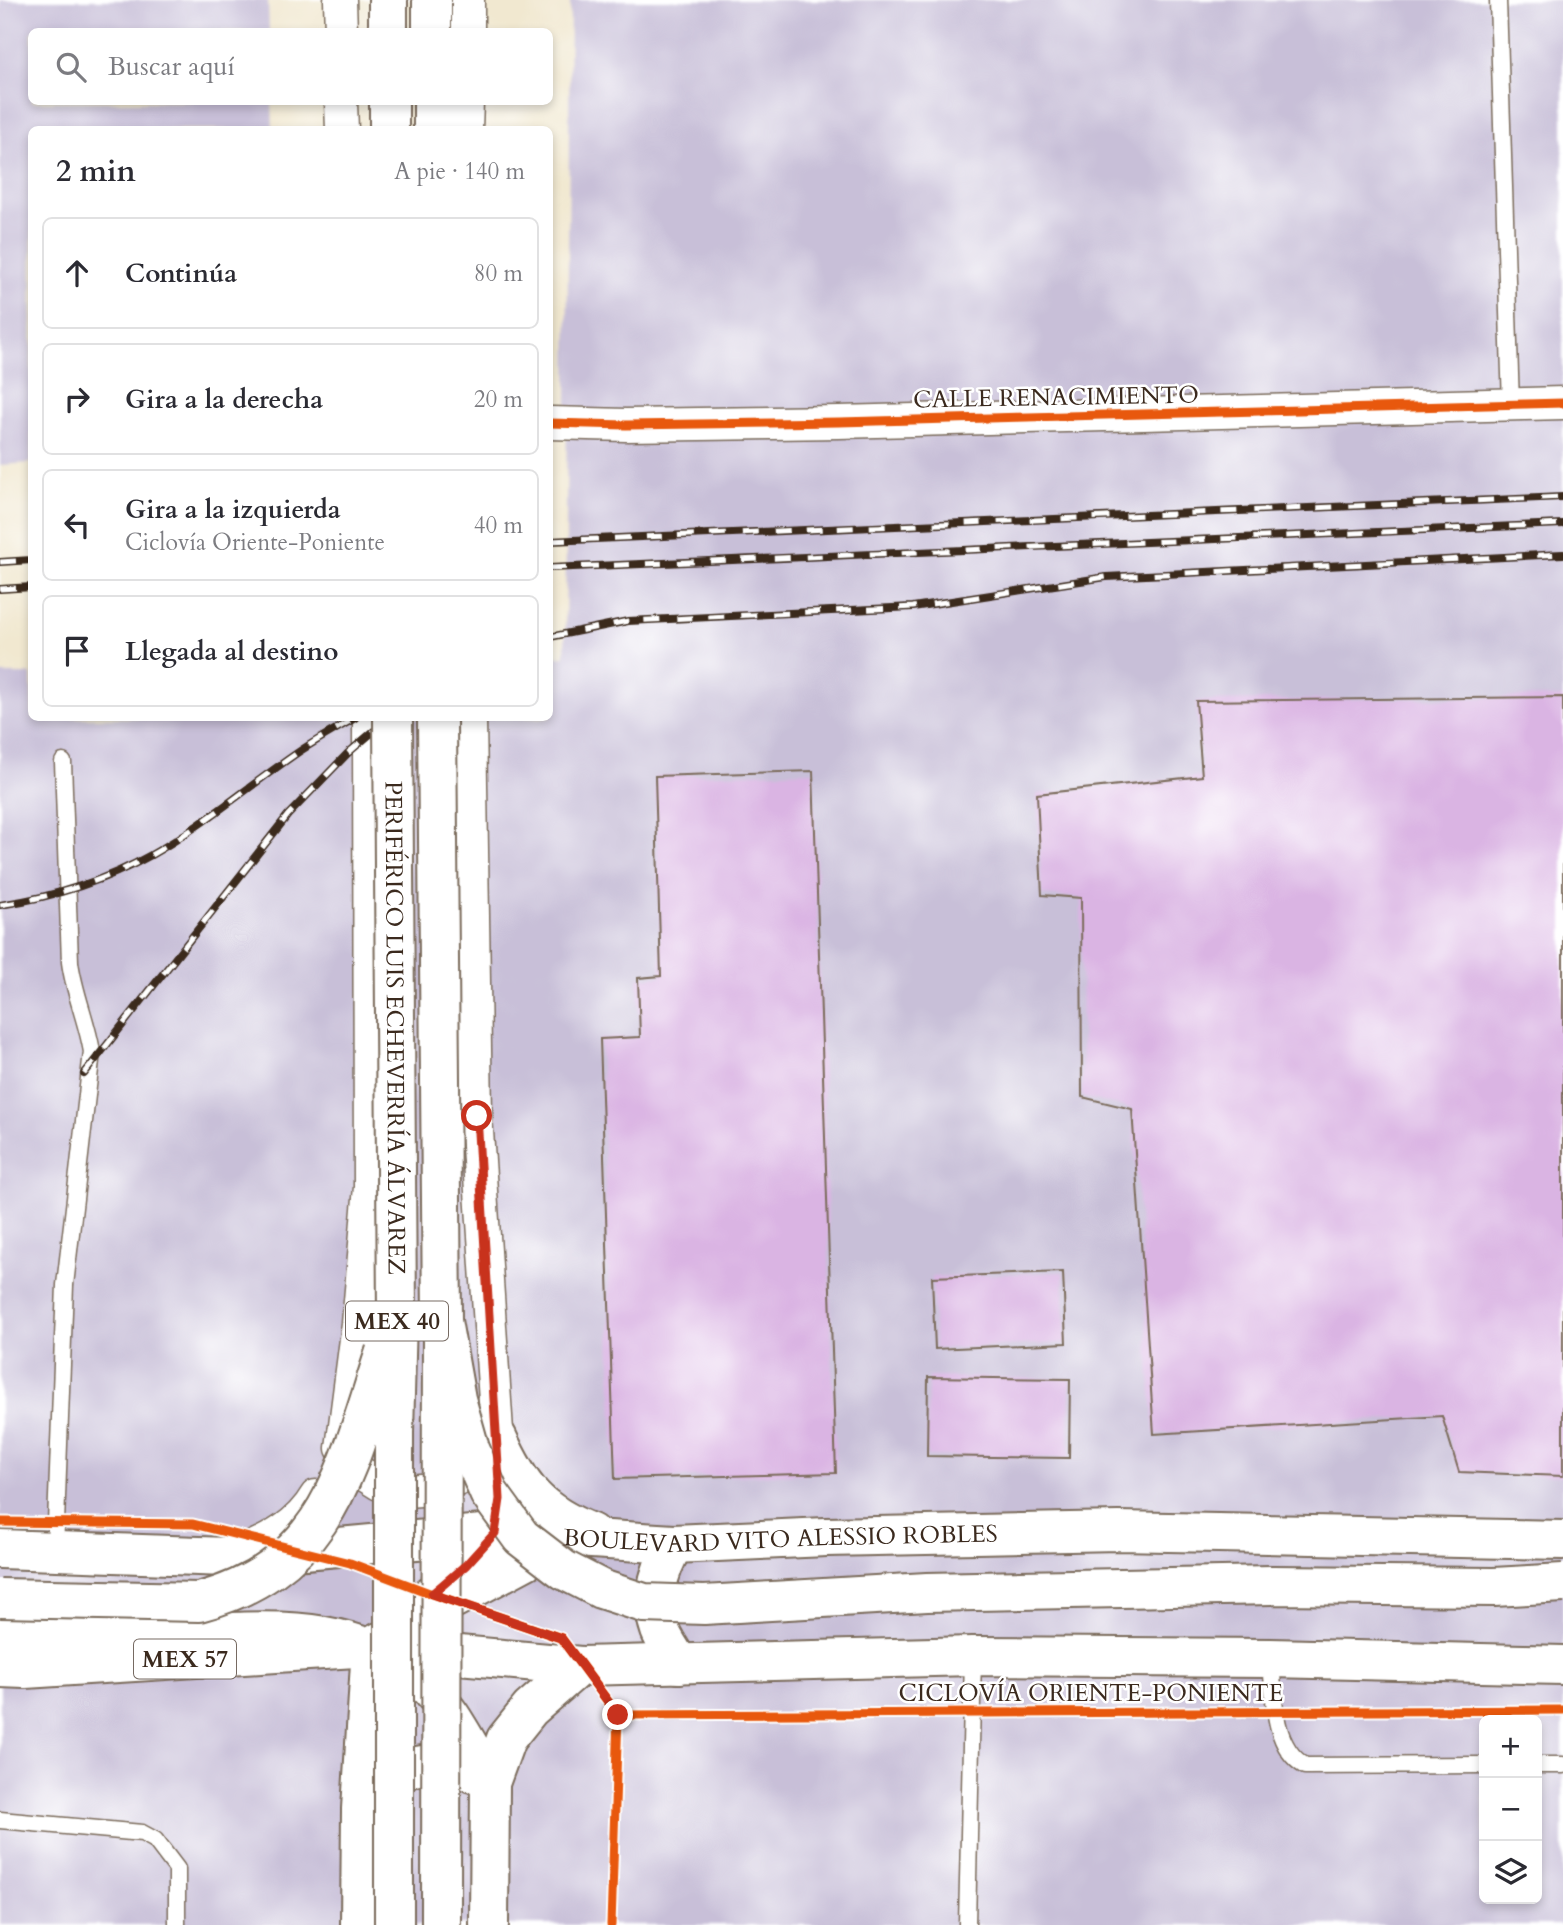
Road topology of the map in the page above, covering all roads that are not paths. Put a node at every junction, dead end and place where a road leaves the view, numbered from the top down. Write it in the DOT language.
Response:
graph roads {
  1 [pos="340,0"];
  2 [pos="388,0"];
  3 [pos="432,0"];
  4 [pos="468,0"];
  5 [pos="1498,0"];
  6 [pos="341,28"];
  7 [pos="388,28"];
  8 [pos="432,28"];
  9 [pos="468,28"];
  10 [pos="341,105"];
  11 [pos="389,105"];
  12 [pos="433,105"];
  13 [pos="467,105"];
  14 [pos="342,126"];
  15 [pos="389,126"];
  16 [pos="433,126"];
  17 [pos="466,126"];
  18 [pos="1563,403"];
  19 [pos="1511,405"];
  20 [pos="553,423"];
  21 [pos="369,721"];
  22 [pos="393,721"];
  23 [pos="437,721"];
  24 [pos="470,721"];
  25 [pos="63,762"];
  26 [pos="397,1317"];
  27 [pos="442,1321"];
  28 [pos="497,1437"];
  29 [pos="342,1448"];
  30 [pos="495,1533"];
  31 [pos="569,1537"];
  32 [pos="610,1540"];
  33 [pos="1563,1540"];
  34 [pos="674,1545"];
  35 [pos="0,1549"];
  36 [pos="55,1550"];
  37 [pos="227,1557"];
  38 [pos="1563,1583"];
  39 [pos="0,1598"];
  40 [pos="0,1635"];
  41 [pos="371,1647"];
  42 [pos="973,1656"];
  43 [pos="1271,1658"];
  44 [pos="679,1664"];
  45 [pos="1563,1665"];
  46 [pos="579,1666"];
  47 [pos="0,1668"];
  48 [pos="1479,1765"];
  49 [pos="1542,1765"];
  50 [pos="1563,1765"];
  51 [pos="490,1783"];
  52 [pos="361,1809"];
  53 [pos="0,1821"];
  54 [pos="177,1925"];
  55 [pos="360,1925"];
  56 [pos="394,1925"];
  57 [pos="441,1925"];
  58 [pos="489,1925"];
  59 [pos="967,1925"];
  1 -- 6 [label="street"];
  2 -- 7 [label="main road"];
  3 -- 8 [label="main road"];
  4 -- 9 [label="street"];
  5 -- 19 [label="lane"];
  10 -- 14 [label="street"];
  11 -- 15 [label="main road"];
  12 -- 16 [label="main road"];
  13 -- 17 [label="street"];
  18 -- 19 [label="street, CALLE RENACIMIENTO"];
  19 -- 20 [label="street, CALLE RENACIMIENTO"];
  21 -- 29 [label="street"];
  22 -- 26 [label="main road, PERIFÉRICO LUIS ECHEVERRÍA ÁLVAREZ / MEX 40, bridge"];
  23 -- 27 [label="main road, PERIFÉRICO LUIS ECHEVERRÍA ÁLVAREZ / MEX 40, bridge"];
  24 -- 28 [label="street"];
  25 -- 36 [label="lane"];
  26 -- 39 [label="main road, bridge"];
  26 -- 56 [label="main road, PERIFÉRICO LUIS ECHEVERRÍA ÁLVAREZ / MEX 40, bridge"];
  27 -- 38 [label="main road, bridge"];
  27 -- 57 [label="main road, PERIFÉRICO LUIS ECHEVERRÍA ÁLVAREZ / MEX 40, bridge"];
  28 -- 29 [label="street"];
  28 -- 30 [label="street"];
  28 -- 32 [label="main road"];
  29 -- 37 [label="street"];
  30 -- 31 [label="main road, BOULEVARD VITO ALESSIO ROBLES"];
  30 -- 37 [label="main road, BOULEVARD VITO ALESSIO ROBLES"];
  30 -- 41 [label="main road"];
  31 -- 32 [label="main road, BOULEVARD VITO ALESSIO ROBLES"];
  31 -- 41 [label="main road"];
  32 -- 34 [label="main road, BOULEVARD VITO ALESSIO ROBLES"];
  33 -- 34 [label="main road, BOULEVARD VITO ALESSIO ROBLES"];
  34 -- 44 [label="main road"];
  35 -- 36 [label="main road, BOULEVARD VITO ALESSIO ROBLES"];
  36 -- 37 [label="main road, BOULEVARD VITO ALESSIO ROBLES"];
  40 -- 41 [label="main road"];
  41 -- 46 [label="main road, MEX 57"];
  41 -- 47 [label="main road, MEX 57"];
  41 -- 51 [label="main road"];
  41 -- 52 [label="main road"];
  42 -- 43 [label="main road"];
  42 -- 44 [label="main road"];
  42 -- 59 [label="lane"];
  43 -- 45 [label="main road"];
  43 -- 48 [label="lane"];
  44 -- 46 [label="main road, MEX 57"];
  46 -- 51 [label="main road"];
  49 -- 50 [label="lane"];
  51 -- 52 [label="main road"];
  51 -- 58 [label="main road"];
  52 -- 55 [label="main road"];
  53 -- 54 [label="lane"];
}
